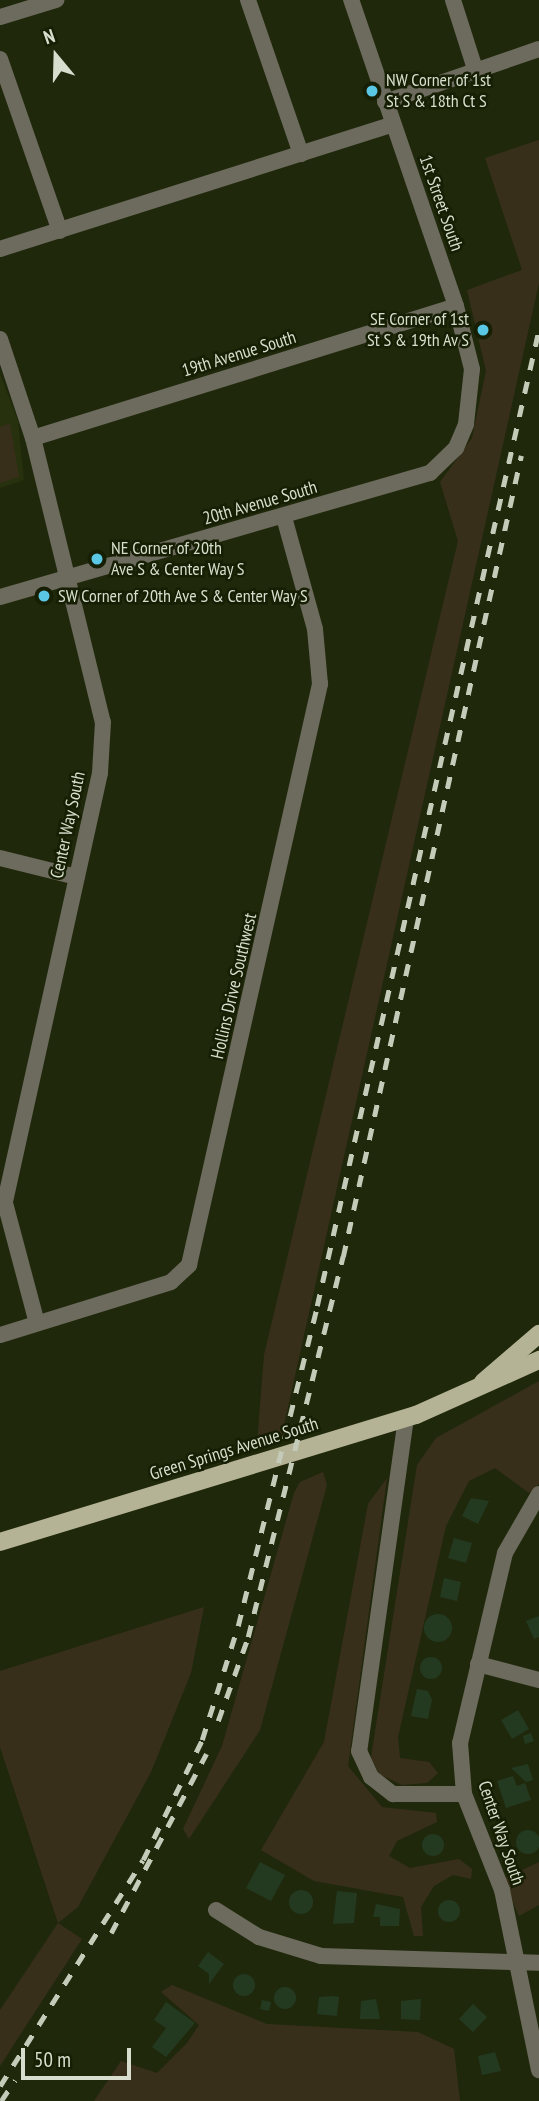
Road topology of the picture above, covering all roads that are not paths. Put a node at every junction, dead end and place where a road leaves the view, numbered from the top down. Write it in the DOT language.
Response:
graph roads {
  1 [pos="56,0"];
  2 [pos="248,0"];
  3 [pos="351,0"];
  4 [pos="453,0"];
  5 [pos="0,18"];
  6 [pos="539,48"];
  7 [pos="0,59"];
  8 [pos="476,72"];
  9 [pos="385,102"];
  10 [pos="393,124"];
  11 [pos="301,154"];
  12 [pos="60,231"];
  13 [pos="0,249"];
  14 [pos="456,306"];
  15 [pos="0,339"];
  16 [pos="467,424"];
  17 [pos="33,438"];
  18 [pos="284,517"];
  19 [pos="67,578"];
  20 [pos="0,597"];
  21 [pos="0,858"];
  22 [pos="77,877"];
  23 [pos="37,1323"];
  24 [pos="539,1334"];
  25 [pos="0,1335"];
  26 [pos="539,1360"];
  27 [pos="478,1388"];
  28 [pos="406,1418"];
  29 [pos="539,1494"];
  30 [pos="0,1542"];
  31 [pos="478,1664"];
  32 [pos="539,1680"];
  33 [pos="464,1794"];
  34 [pos="216,1910"];
  35 [pos="518,1963"];
  36 [pos="539,1963"];
  37 [pos="539,2070"];
  1 -- 5 [label="street"];
  2 -- 11 [label="street"];
  3 -- 9 [label="street, 1st Street South"];
  4 -- 8 [label="street"];
  6 -- 8 [label="street"];
  7 -- 12 [label="street"];
  8 -- 9 [label="street"];
  9 -- 10 [label="street, 1st Street South"];
  10 -- 11 [label="street"];
  10 -- 14 [label="street, 1st Street South"];
  11 -- 12 [label="street"];
  12 -- 13 [label="street"];
  14 -- 16 [label="street, 1st Street South"];
  14 -- 17 [label="street, 19th Avenue South"];
  15 -- 17 [label="street, Center Way South"];
  16 -- 18 [label="street, 20th Avenue South"];
  17 -- 19 [label="street, Center Way South"];
  18 -- 19 [label="street, 20th Avenue South"];
  18 -- 23 [label="street, Hollins Drive Southwest"];
  19 -- 20 [label="street, 20th Avenue South"];
  19 -- 22 [label="street, Center Way South"];
  21 -- 22 [label="street"];
  22 -- 23 [label="street, Center Way South"];
  23 -- 25 [label="street, Hollins Drive Southwest"];
  24 -- 27 [label="main road, Green Springs Avenue South"];
  26 -- 27 [label="main road, Green Springs Avenue South"];
  27 -- 28 [label="main road, Green Springs Avenue South"];
  28 -- 30 [label="main road, Green Springs Avenue South"];
  28 -- 33 [label="street"];
  29 -- 31 [label="street, Center Way South"];
  31 -- 32 [label="street"];
  31 -- 33 [label="street, Center Way South"];
  33 -- 35 [label="street, Center Way South"];
  34 -- 35 [label="street"];
  35 -- 36 [label="street"];
  35 -- 37 [label="street, Center Way South"];
}
